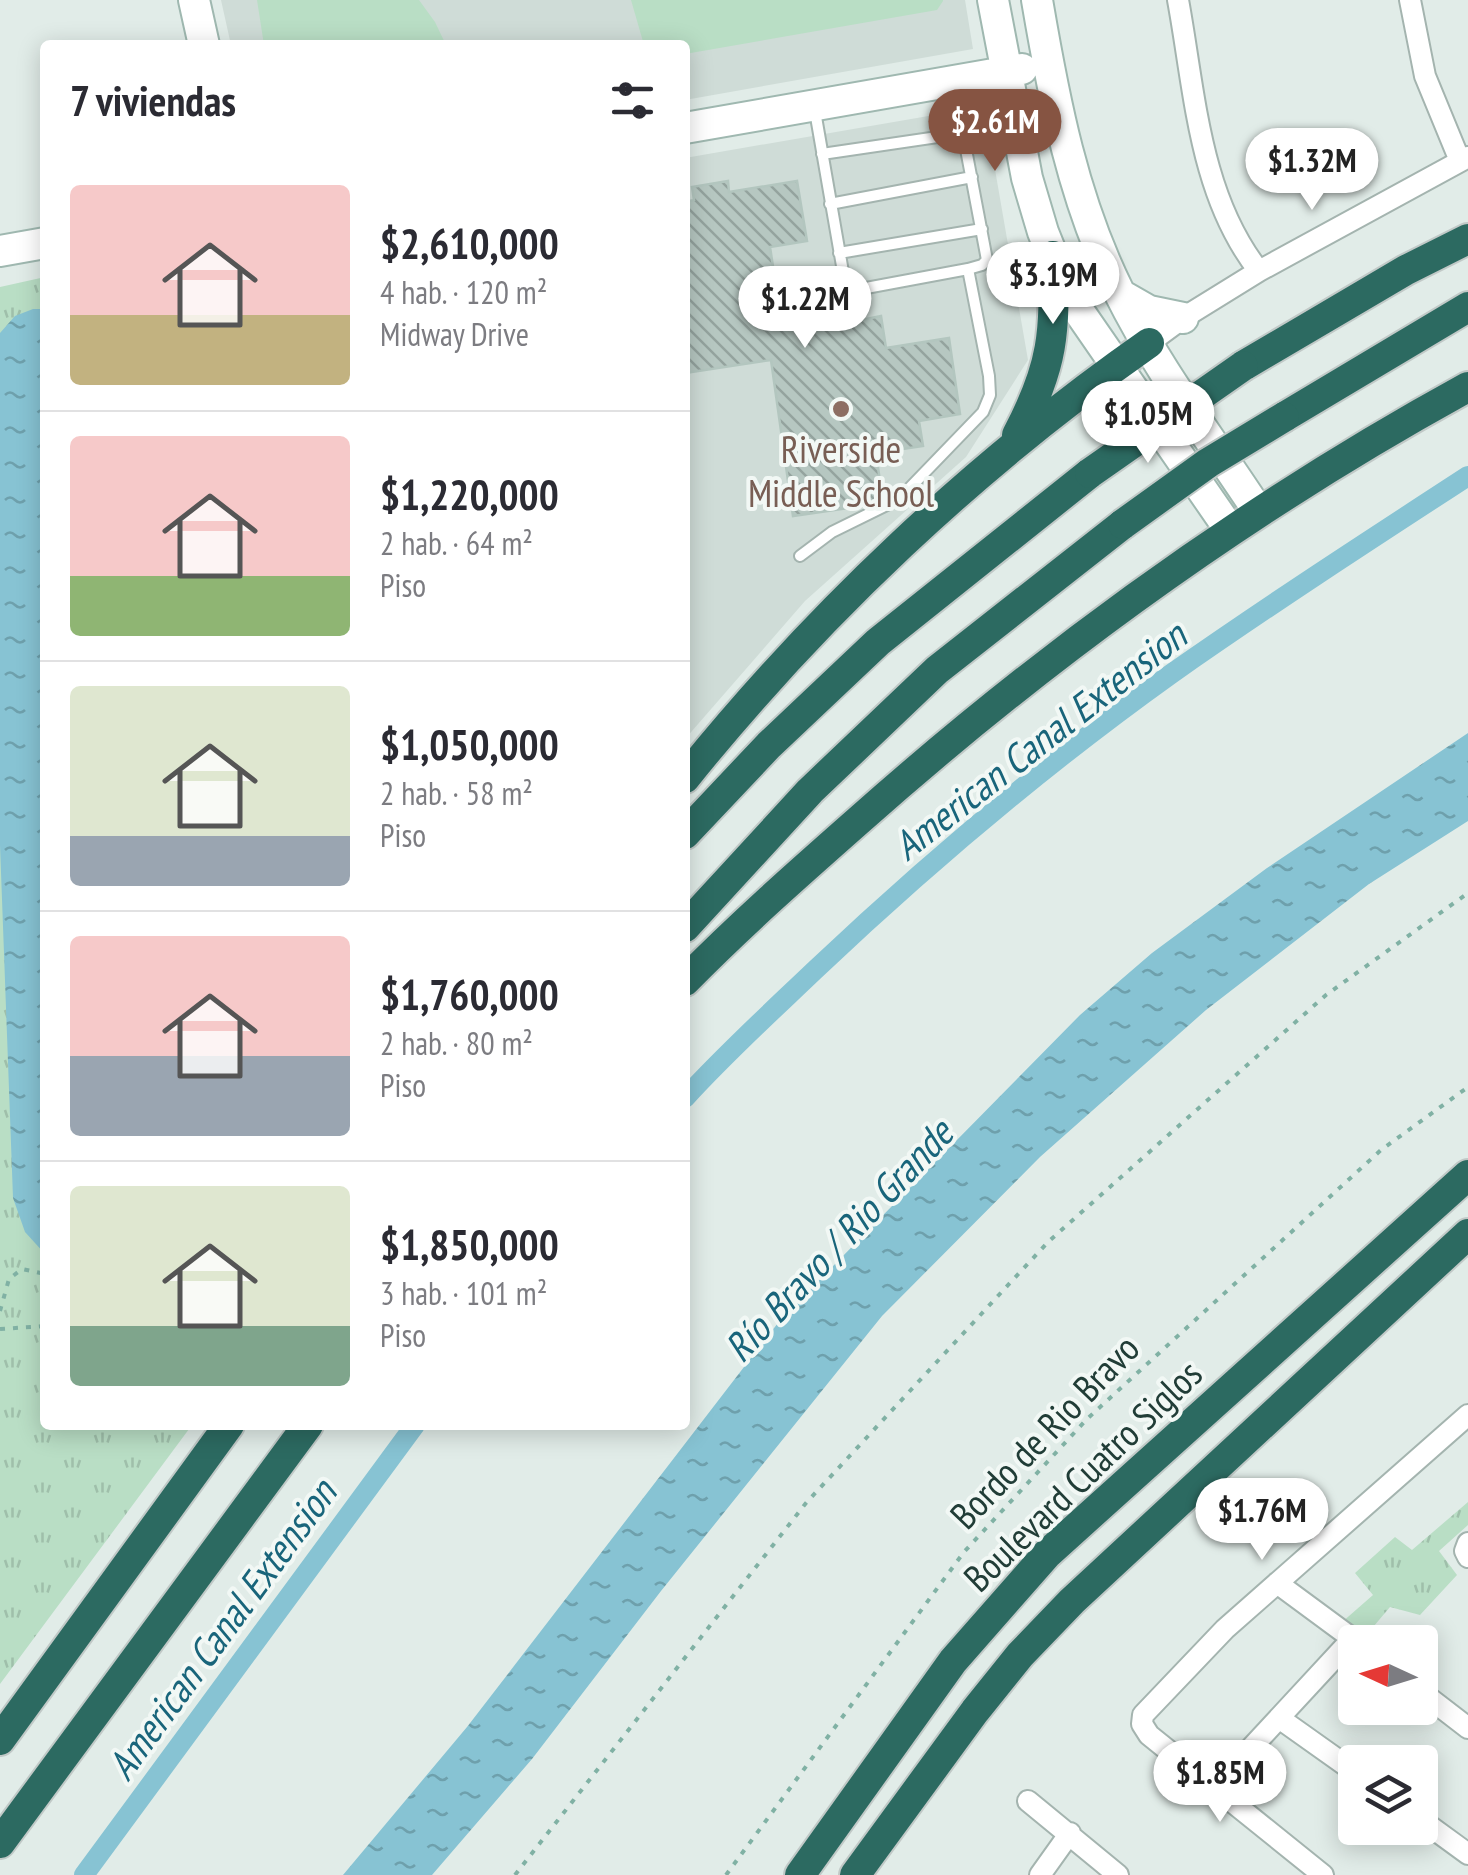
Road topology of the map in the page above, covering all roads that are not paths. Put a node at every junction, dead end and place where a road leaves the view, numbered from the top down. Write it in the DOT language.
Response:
graph roads {
  1 [pos="194,0"];
  2 [pos="994,0"];
  3 [pos="1037,0"];
  4 [pos="1178,0"];
  5 [pos="1410,0"];
  6 [pos="203,40"];
  7 [pos="1048,66"];
  8 [pos="1006,72"];
  9 [pos="814,104"];
  10 [pos="690,127"];
  11 [pos="822,154"];
  12 [pos="1464,160"];
  13 [pos="972,177"];
  14 [pos="830,204"];
  15 [pos="982,229"];
  16 [pos="1468,240"];
  17 [pos="40,244"];
  18 [pos="0,251"];
  19 [pos="839,253"];
  20 [pos="1053,256"];
  21 [pos="968,268"];
  22 [pos="1259,271"];
  23 [pos="1120,294"];
  24 [pos="1468,307"];
  25 [pos="1183,318"];
  26 [pos="1149,344"];
  27 [pos="1116,366"];
  28 [pos="1468,386"];
  29 [pos="1011,448"];
  30 [pos="1258,511"];
  31 [pos="1230,530"];
  32 [pos="800,556"];
  33 [pos="690,772"];
  34 [pos="690,829"];
  35 [pos="690,921"];
  36 [pos="690,976"];
  37 [pos="1468,1175"];
  38 [pos="1468,1234"];
  39 [pos="1468,1415"];
  40 [pos="226,1430"];
  41 [pos="304,1430"];
  42 [pos="1468,1543"];
  43 [pos="1468,1557"];
  44 [pos="1277,1583"];
  45 [pos="1338,1629"];
  46 [pos="1338,1657"];
  47 [pos="1438,1705"];
  48 [pos="1279,1718"];
  49 [pos="1468,1728"];
  50 [pos="0,1740"];
  51 [pos="1338,1760"];
  52 [pos="1214,1788"];
  53 [pos="1028,1801"];
  54 [pos="1438,1832"];
  55 [pos="1070,1833"];
  56 [pos="0,1843"];
  57 [pos="1468,1854"];
  58 [pos="800,1875"];
  59 [pos="854,1875"];
  60 [pos="1040,1875"];
  61 [pos="1118,1875"];
  62 [pos="1324,1875"];
  1 -- 6 [label="main road"];
  2 -- 8 [label="main road"];
  3 -- 7 [label="main road"];
  4 -- 22 [label="street"];
  5 -- 12 [label="street"];
  7 -- 8 [label="main road"];
  7 -- 23 [label="main road"];
  8 -- 9 [label="main road"];
  8 -- 20 [label="main road"];
  9 -- 10 [label="main road"];
  9 -- 11 [label="lane"];
  11 -- 13 [label="lane"];
  11 -- 14 [label="lane"];
  12 -- 22 [label="street"];
  13 -- 14 [label="lane"];
  13 -- 15 [label="lane"];
  14 -- 19 [label="lane"];
  15 -- 19 [label="lane"];
  15 -- 21 [label="lane"];
  16 -- 34 [label="highway, bridge"];
  17 -- 18 [label="main road"];
  19 -- 21 [label="lane"];
  20 -- 27 [label="main road"];
  20 -- 29 [label="highway"];
  21 -- 32 [label="lane"];
  22 -- 25 [label="street"];
  23 -- 25 [label="main road"];
  23 -- 26 [label="main road"];
  24 -- 35 [label="highway, bridge"];
  25 -- 26 [label="street"];
  26 -- 27 [label="highway"];
  26 -- 30 [label="main road"];
  27 -- 29 [label="highway"];
  27 -- 31 [label="main road"];
  28 -- 30 [label="highway"];
  29 -- 33 [label="highway"];
  30 -- 31 [label="highway"];
  31 -- 36 [label="highway"];
  37 -- 58 [label="highway, Boulevard Cuatro Siglos"];
  38 -- 59 [label="highway"];
  39 -- 44 [label="street"];
  40 -- 50 [label="highway"];
  41 -- 56 [label="highway"];
  42 -- 43 [label="street"];
  44 -- 45 [label="street"];
  44 -- 52 [label="street"];
  46 -- 48 [label="street"];
  47 -- 49 [label="street"];
  48 -- 51 [label="street"];
  48 -- 52 [label="street"];
  52 -- 62 [label="street"];
  53 -- 55 [label="street"];
  54 -- 57 [label="street"];
  55 -- 60 [label="street"];
  55 -- 61 [label="street"];
}
